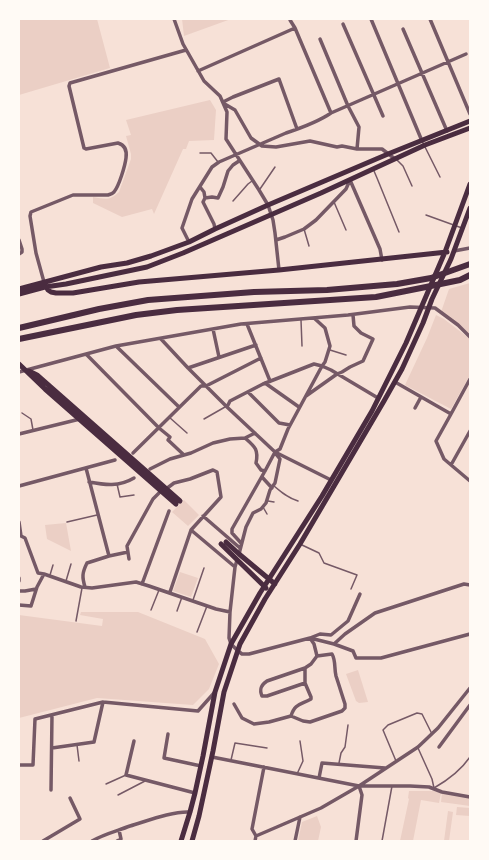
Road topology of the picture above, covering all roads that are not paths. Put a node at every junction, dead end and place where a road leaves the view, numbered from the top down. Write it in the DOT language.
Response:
graph roads {
  1 [pos="174,19"];
  2 [pos="371,19"];
  3 [pos="430,19"];
  4 [pos="290,20"];
  5 [pos="343,24"];
  6 [pos="295,28"];
  7 [pos="403,29"];
  8 [pos="320,39"];
  9 [pos="186,50"];
  10 [pos="466,54"];
  11 [pos="448,62"];
  12 [pos="198,71"];
  13 [pos="423,73"];
  14 [pos="398,84"];
  15 [pos="374,94"];
  16 [pos="222,102"];
  17 [pos="348,106"];
  18 [pos="331,113"];
  19 [pos="470,114"];
  20 [pos="383,116"];
  21 [pos="470,121"];
  22 [pos="470,128"];
  23 [pos="297,129"];
  24 [pos="447,131"];
  25 [pos="423,143"];
  26 [pos="260,144"];
  27 [pos="357,148"];
  28 [pos="200,153"];
  29 [pos="235,154"];
  30 [pos="388,154"];
  31 [pos="396,159"];
  32 [pos="240,161"];
  33 [pos="219,162"];
  34 [pos="275,167"];
  35 [pos="373,169"];
  36 [pos="440,177"];
  37 [pos="252,180"];
  38 [pos="350,180"];
  39 [pos="470,184"];
  40 [pos="412,186"];
  41 [pos="200,187"];
  42 [pos="259,190"];
  43 [pos="205,198"];
  44 [pos="233,201"];
  45 [pos="334,202"];
  46 [pos="268,205"];
  47 [pos="470,208"];
  48 [pos="271,214"];
  49 [pos="426,215"];
  50 [pos="455,226"];
  51 [pos="463,228"];
  52 [pos="215,229"];
  53 [pos="304,229"];
  54 [pos="346,230"];
  55 [pos="399,232"];
  56 [pos="19,240"];
  57 [pos="276,240"];
  58 [pos="189,242"];
  59 [pos="309,246"];
  60 [pos="470,248"];
  61 [pos="454,251"];
  62 [pos="445,252"];
  63 [pos="19,254"];
  64 [pos="382,260"];
  65 [pos="470,264"];
  66 [pos="279,270"];
  67 [pos="470,275"];
  68 [pos="72,282"];
  69 [pos="45,284"];
  70 [pos="19,289"];
  71 [pos="74,293"];
  72 [pos="19,294"];
  73 [pos="422,307"];
  74 [pos="430,307"];
  75 [pos="353,315"];
  76 [pos="314,318"];
  77 [pos="301,319"];
  78 [pos="247,324"];
  79 [pos="19,328"];
  80 [pos="213,329"];
  81 [pos="470,337"];
  82 [pos="19,339"];
  83 [pos="161,339"];
  84 [pos="256,345"];
  85 [pos="116,346"];
  86 [pos="302,346"];
  87 [pos="330,350"];
  88 [pos="86,354"];
  89 [pos="346,355"];
  90 [pos="219,357"];
  91 [pos="260,358"];
  92 [pos="19,364"];
  93 [pos="322,366"];
  94 [pos="188,368"];
  95 [pos="26,370"];
  96 [pos="19,372"];
  97 [pos="337,374"];
  98 [pos="470,379"];
  99 [pos="270,382"];
  100 [pos="395,382"];
  101 [pos="265,384"];
  102 [pos="206,386"];
  103 [pos="248,392"];
  104 [pos="305,397"];
  105 [pos="421,397"];
  106 [pos="378,398"];
  107 [pos="227,407"];
  108 [pos="299,407"];
  109 [pos="179,408"];
  110 [pos="415,408"];
  111 [pos="22,413"];
  112 [pos="451,414"];
  113 [pos="169,417"];
  114 [pos="80,419"];
  115 [pos="204,419"];
  116 [pos="290,425"];
  117 [pos="159,428"];
  118 [pos="33,430"];
  119 [pos="470,430"];
  120 [pos="187,433"];
  121 [pos="255,433"];
  122 [pos="19,434"];
  123 [pos="245,438"];
  124 [pos="275,452"];
  125 [pos="133,453"];
  126 [pos="184,455"];
  127 [pos="115,460"];
  128 [pos="451,465"];
  129 [pos="86,468"];
  130 [pos="150,469"];
  131 [pos="265,471"];
  132 [pos="262,477"];
  133 [pos="134,478"];
  134 [pos="331,480"];
  135 [pos="89,482"];
  136 [pos="470,482"];
  137 [pos="117,484"];
  138 [pos="19,486"];
  139 [pos="272,487"];
  140 [pos="164,490"];
  141 [pos="134,495"];
  142 [pos="267,500"];
  143 [pos="298,501"];
  144 [pos="274,502"];
  145 [pos="178,503"];
  146 [pos="263,507"];
  147 [pos="169,511"];
  148 [pos="98,514"];
  149 [pos="267,514"];
  150 [pos="203,516"];
  151 [pos="19,522"];
  152 [pos="67,522"];
  153 [pos="191,530"];
  154 [pos="241,543"];
  155 [pos="300,544"];
  156 [pos="240,548"];
  157 [pos="128,552"];
  158 [pos="239,554"];
  159 [pos="109,556"];
  160 [pos="128,559"];
  161 [pos="237,560"];
  162 [pos="71,564"];
  163 [pos="53,566"];
  164 [pos="235,567"];
  165 [pos="204,568"];
  166 [pos="44,574"];
  167 [pos="50,576"];
  168 [pos="19,578"];
  169 [pos="269,580"];
  170 [pos="19,581"];
  171 [pos="66,581"];
  172 [pos="142,584"];
  173 [pos="275,584"];
  174 [pos="470,584"];
  175 [pos="84,587"];
  176 [pos="264,587"];
  177 [pos="36,589"];
  178 [pos="159,589"];
  179 [pos="351,589"];
  180 [pos="19,591"];
  181 [pos="170,592"];
  182 [pos="270,592"];
  183 [pos="360,594"];
  184 [pos="182,597"];
  185 [pos="193,600"];
  186 [pos="19,605"];
  187 [pos="207,606"];
  188 [pos="151,610"];
  189 [pos="177,611"];
  190 [pos="230,612"];
  191 [pos="76,621"];
  192 [pos="197,632"];
  193 [pos="470,634"];
  194 [pos="310,638"];
  195 [pos="231,644"];
  196 [pos="334,644"];
  197 [pos="238,651"];
  198 [pos="317,656"];
  199 [pos="304,668"];
  200 [pos="305,683"];
  201 [pos="470,688"];
  202 [pos="215,692"];
  203 [pos="103,702"];
  204 [pos="234,704"];
  205 [pos="470,705"];
  206 [pos="52,715"];
  207 [pos="291,716"];
  208 [pos="348,725"];
  209 [pos="168,734"];
  210 [pos="432,734"];
  211 [pos="134,741"];
  212 [pos="300,741"];
  213 [pos="76,745"];
  214 [pos="418,747"];
  215 [pos="52,748"];
  216 [pos="267,748"];
  217 [pos="439,748"];
  218 [pos="212,757"];
  219 [pos="470,757"];
  220 [pos="79,761"];
  221 [pos="231,761"];
  222 [pos="396,761"];
  223 [pos="339,764"];
  224 [pos="19,765"];
  225 [pos="201,766"];
  226 [pos="264,767"];
  227 [pos="386,768"];
  228 [pos="297,774"];
  229 [pos="126,775"];
  230 [pos="319,778"];
  231 [pos="146,780"];
  232 [pos="106,784"];
  233 [pos="359,786"];
  234 [pos="392,786"];
  235 [pos="434,788"];
  236 [pos="51,790"];
  237 [pos="195,793"];
  238 [pos="118,795"];
  239 [pos="470,797"];
  240 [pos="70,798"];
  241 [pos="190,812"];
  242 [pos="300,817"];
  243 [pos="118,830"];
  244 [pos="256,836"];
  245 [pos="43,841"];
  246 [pos="92,841"];
  247 [pos="117,841"];
  248 [pos="181,841"];
  249 [pos="192,841"];
  250 [pos="255,841"];
  251 [pos="296,841"];
  252 [pos="356,841"];
  253 [pos="382,841"];
  1 -- 9 [label="street"];
  2 -- 14 [label="street"];
  3 -- 11 [label="street"];
  4 -- 6 [label="street"];
  5 -- 15 [label="street"];
  6 -- 12 [label="street"];
  6 -- 18 [label="street"];
  7 -- 13 [label="street"];
  8 -- 17 [label="street"];
  9 -- 12 [label="street"];
  9 -- 69 [label="street"];
  10 -- 11 [label="street"];
  11 -- 13 [label="street"];
  11 -- 19 [label="street"];
  12 -- 16 [label="street"];
  13 -- 14 [label="street"];
  13 -- 24 [label="street"];
  14 -- 15 [label="street"];
  14 -- 25 [label="street"];
  15 -- 17 [label="street"];
  15 -- 20 [label="street"];
  16 -- 23 [label="street"];
  16 -- 26 [label="street"];
  16 -- 29 [label="street"];
  17 -- 18 [label="street"];
  17 -- 27 [label="street"];
  18 -- 23 [label="street"];
  21 -- 24 [label="main road"];
  22 -- 25 [label="main road"];
  23 -- 26 [label="street"];
  24 -- 25 [label="main road"];
  25 -- 30 [label="main road"];
  25 -- 31 [label="main road"];
  25 -- 36 [label="lane"];
  26 -- 27 [label="street"];
  26 -- 29 [label="street"];
  27 -- 30 [label="street"];
  28 -- 33 [label="lane"];
  29 -- 32 [label="street"];
  29 -- 33 [label="street"];
  30 -- 31 [label="street"];
  30 -- 46 [label="main road"];
  31 -- 35 [label="main road"];
  31 -- 40 [label="lane"];
  32 -- 37 [label="street"];
  32 -- 43 [label="street"];
  33 -- 41 [label="street"];
  34 -- 42 [label="lane"];
  35 -- 38 [label="main road"];
  35 -- 55 [label="lane"];
  37 -- 42 [label="street"];
  37 -- 44 [label="lane"];
  38 -- 45 [label="street"];
  38 -- 48 [label="main road"];
  38 -- 64 [label="street"];
  39 -- 50 [label="main road"];
  41 -- 43 [label="street"];
  41 -- 58 [label="street"];
  42 -- 46 [label="street"];
  43 -- 52 [label="street"];
  45 -- 53 [label="street"];
  45 -- 54 [label="lane"];
  46 -- 48 [label="street"];
  46 -- 52 [label="main road"];
  47 -- 51 [label="main road"];
  48 -- 57 [label="street"];
  48 -- 68 [label="main road"];
  49 -- 50 [label="lane"];
  50 -- 51 [label="lane"];
  50 -- 62 [label="main road"];
  51 -- 61 [label="main road"];
  52 -- 58 [label="main road"];
  53 -- 57 [label="street"];
  53 -- 59 [label="lane"];
  56 -- 63 [label="street"];
  57 -- 66 [label="street"];
  58 -- 69 [label="main road"];
  60 -- 61 [label="street"];
  61 -- 62 [label="main road"];
  61 -- 74 [label="main road"];
  62 -- 64 [label="main road"];
  62 -- 73 [label="main road"];
  64 -- 66 [label="main road"];
  65 -- 79 [label="highway"];
  66 -- 71 [label="main road"];
  67 -- 82 [label="highway"];
  68 -- 69 [label="main road"];
  68 -- 71 [label="main road"];
  69 -- 70 [label="main road"];
  69 -- 71 [label="main road"];
  69 -- 72 [label="main road"];
  73 -- 74 [label="street"];
  73 -- 75 [label="street"];
  73 -- 106 [label="main road"];
  74 -- 81 [label="street"];
  74 -- 100 [label="main road"];
  75 -- 76 [label="street"];
  75 -- 97 [label="street"];
  76 -- 77 [label="street"];
  76 -- 87 [label="street"];
  77 -- 78 [label="street"];
  77 -- 86 [label="lane"];
  78 -- 80 [label="street"];
  78 -- 84 [label="street"];
  80 -- 83 [label="street"];
  80 -- 90 [label="street"];
  83 -- 85 [label="street"];
  83 -- 94 [label="street"];
  84 -- 90 [label="street"];
  84 -- 91 [label="street"];
  85 -- 88 [label="street"];
  85 -- 109 [label="street"];
  87 -- 89 [label="lane"];
  87 -- 93 [label="street"];
  88 -- 95 [label="street"];
  88 -- 117 [label="street"];
  90 -- 94 [label="street"];
  91 -- 99 [label="street"];
  91 -- 102 [label="street"];
  92 -- 95 [label="main road"];
  93 -- 97 [label="street"];
  93 -- 99 [label="street"];
  93 -- 104 [label="street"];
  94 -- 102 [label="street"];
  95 -- 96 [label="street"];
  95 -- 114 [label="main road"];
  95 -- 140 [label="main road"];
  97 -- 104 [label="street"];
  97 -- 106 [label="street"];
  98 -- 112 [label="street"];
  99 -- 101 [label="street"];
  100 -- 105 [label="street"];
  100 -- 155 [label="main road"];
  101 -- 103 [label="street"];
  101 -- 108 [label="street"];
  102 -- 107 [label="street"];
  102 -- 109 [label="street"];
  103 -- 107 [label="street"];
  103 -- 116 [label="street"];
  104 -- 108 [label="street"];
  105 -- 110 [label="street"];
  105 -- 112 [label="street"];
  106 -- 134 [label="main road"];
  107 -- 115 [label="lane"];
  107 -- 121 [label="street"];
  108 -- 116 [label="street"];
  109 -- 113 [label="street"];
  111 -- 118 [label="lane"];
  112 -- 128 [label="street"];
  113 -- 117 [label="street"];
  113 -- 120 [label="lane"];
  114 -- 118 [label="street"];
  114 -- 140 [label="main road"];
  116 -- 124 [label="street"];
  117 -- 125 [label="street"];
  117 -- 126 [label="street"];
  118 -- 122 [label="street"];
  119 -- 128 [label="street"];
  121 -- 123 [label="street"];
  121 -- 124 [label="street"];
  123 -- 126 [label="street"];
  123 -- 131 [label="street"];
  124 -- 131 [label="street"];
  124 -- 134 [label="street"];
  124 -- 139 [label="street"];
  126 -- 130 [label="street"];
  127 -- 129 [label="street"];
  128 -- 136 [label="street"];
  129 -- 135 [label="street"];
  129 -- 138 [label="street"];
  131 -- 132 [label="street"];
  132 -- 139 [label="street"];
  132 -- 154 [label="street"];
  133 -- 137 [label="street"];
  134 -- 169 [label="main road"];
  135 -- 137 [label="street"];
  135 -- 148 [label="street"];
  137 -- 141 [label="lane"];
  139 -- 142 [label="street"];
  139 -- 143 [label="lane"];
  140 -- 145 [label="main road"];
  140 -- 150 [label="street"];
  140 -- 157 [label="street"];
  142 -- 144 [label="lane"];
  142 -- 146 [label="street"];
  146 -- 149 [label="lane"];
  146 -- 154 [label="street"];
  147 -- 172 [label="street"];
  148 -- 152 [label="lane"];
  148 -- 159 [label="street"];
  150 -- 153 [label="street"];
  150 -- 156 [label="street"];
  151 -- 166 [label="street"];
  153 -- 164 [label="street"];
  153 -- 181 [label="street"];
  154 -- 156 [label="street"];
  155 -- 173 [label="main road"];
  155 -- 179 [label="lane"];
  156 -- 158 [label="street"];
  157 -- 159 [label="street"];
  157 -- 160 [label="street"];
  158 -- 161 [label="main road"];
  158 -- 169 [label="main road"];
  159 -- 175 [label="street"];
  161 -- 164 [label="street"];
  161 -- 176 [label="main road"];
  162 -- 171 [label="lane"];
  163 -- 167 [label="lane"];
  164 -- 190 [label="street"];
  165 -- 185 [label="lane"];
  166 -- 167 [label="street"];
  166 -- 177 [label="street"];
  167 -- 171 [label="street"];
  168 -- 170 [label="street"];
  169 -- 173 [label="main road"];
  169 -- 176 [label="main road"];
  171 -- 175 [label="street"];
  172 -- 175 [label="street"];
  172 -- 178 [label="street"];
  173 -- 182 [label="main road"];
  174 -- 196 [label="street"];
  175 -- 191 [label="lane"];
  176 -- 182 [label="main road"];
  176 -- 195 [label="main road"];
  177 -- 180 [label="street"];
  177 -- 186 [label="street"];
  178 -- 181 [label="street"];
  178 -- 188 [label="lane"];
  181 -- 184 [label="street"];
  182 -- 197 [label="main road"];
  183 -- 194 [label="street"];
  184 -- 185 [label="street"];
  184 -- 189 [label="lane"];
  185 -- 187 [label="street"];
  187 -- 190 [label="street"];
  187 -- 192 [label="lane"];
  190 -- 195 [label="street"];
  193 -- 196 [label="street"];
  194 -- 196 [label="street"];
  194 -- 197 [label="street"];
  194 -- 198 [label="street"];
  195 -- 197 [label="street"];
  195 -- 202 [label="main road"];
  197 -- 218 [label="main road"];
  198 -- 199 [label="street"];
  198 -- 207 [label="street"];
  199 -- 200 [label="street"];
  199 -- 200 [label="street"];
  200 -- 207 [label="street"];
  201 -- 210 [label="street"];
  202 -- 203 [label="street"];
  202 -- 225 [label="main road"];
  203 -- 206 [label="street"];
  203 -- 213 [label="street"];
  204 -- 207 [label="street"];
  205 -- 217 [label="street"];
  206 -- 215 [label="street"];
  206 -- 224 [label="street"];
  208 -- 223 [label="lane"];
  209 -- 225 [label="street"];
  210 -- 214 [label="street"];
  210 -- 222 [label="lane"];
  211 -- 229 [label="street"];
  212 -- 228 [label="lane"];
  213 -- 215 [label="street"];
  213 -- 220 [label="lane"];
  214 -- 222 [label="street"];
  214 -- 235 [label="lane"];
  215 -- 236 [label="street"];
  216 -- 221 [label="lane"];
  218 -- 221 [label="street"];
  218 -- 249 [label="main road"];
  219 -- 235 [label="lane"];
  221 -- 226 [label="street"];
  222 -- 227 [label="street"];
  223 -- 227 [label="street"];
  223 -- 230 [label="street"];
  225 -- 237 [label="main road"];
  226 -- 228 [label="street"];
  226 -- 244 [label="street"];
  227 -- 233 [label="street"];
  228 -- 230 [label="street"];
  229 -- 231 [label="street"];
  229 -- 232 [label="lane"];
  230 -- 233 [label="street"];
  231 -- 237 [label="street"];
  231 -- 238 [label="lane"];
  233 -- 234 [label="street"];
  233 -- 242 [label="street"];
  233 -- 252 [label="street"];
  234 -- 235 [label="street"];
  234 -- 253 [label="lane"];
  235 -- 239 [label="street"];
  237 -- 241 [label="main road"];
  240 -- 245 [label="street"];
  241 -- 243 [label="street"];
  241 -- 248 [label="main road"];
  242 -- 244 [label="street"];
  242 -- 251 [label="street"];
  243 -- 246 [label="street"];
  243 -- 247 [label="street"];
  244 -- 250 [label="street"];
}
